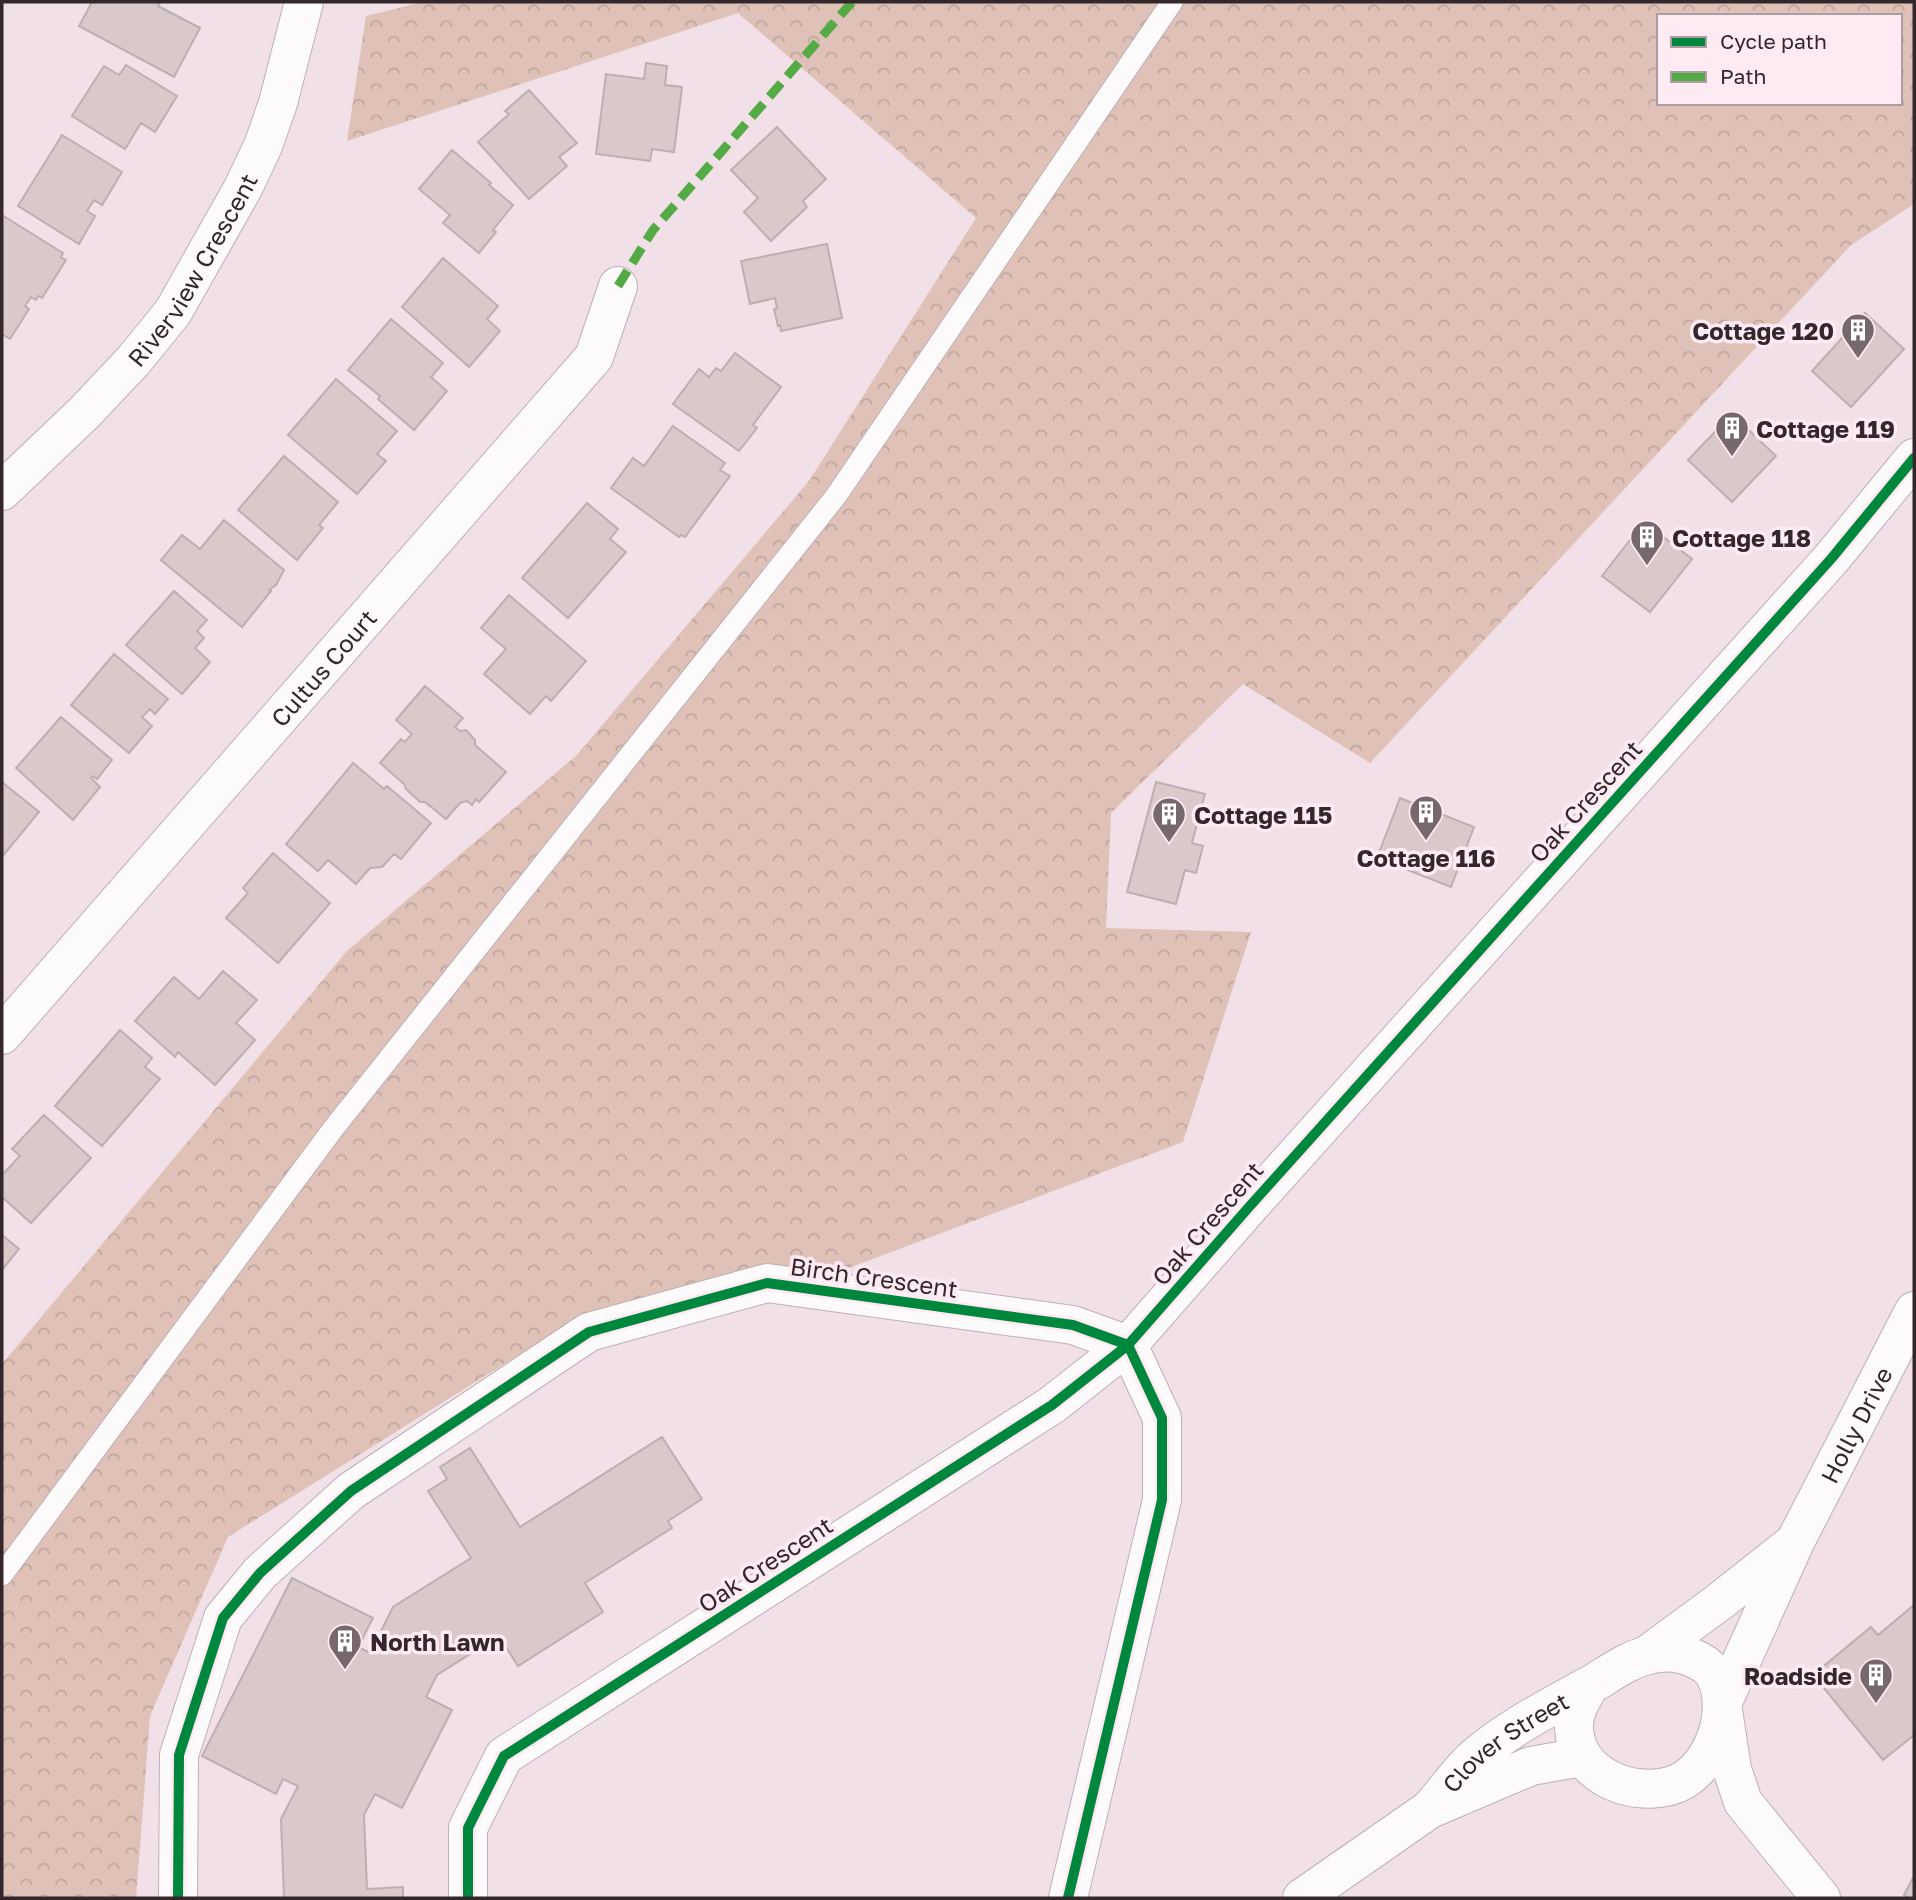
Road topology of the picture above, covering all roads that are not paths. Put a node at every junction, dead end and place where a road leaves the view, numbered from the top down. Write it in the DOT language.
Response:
graph roads {
  1 [pos="304,2"];
  2 [pos="1172,2"];
  3 [pos="618,286"];
  4 [pos="1914,458"];
  5 [pos="2,491"];
  6 [pos="2,1035"];
  7 [pos="1914,1311"];
  8 [pos="1128,1345"];
  9 [pos="1796,1540"];
  10 [pos="2,1575"];
  11 [pos="1647,1655"];
  12 [pos="1590,1685"];
  13 [pos="1722,1704"];
  14 [pos="1582,1757"];
  15 [pos="1673,1786"];
  16 [pos="1744,1802"];
  17 [pos="1430,1809"];
  18 [pos="178,1898"];
  19 [pos="468,1898"];
  20 [pos="1068,1898"];
  21 [pos="1302,1898"];
  22 [pos="1822,1898"];
  1 -- 5 [label="street, Riverview Crescent"];
  2 -- 10 [label="lane"];
  3 -- 6 [label="street, Cultus Court"];
  4 -- 8 [label="street, Oak Crescent"];
  7 -- 9 [label="street, Holly Drive"];
  8 -- 18 [label="street, Birch Crescent"];
  8 -- 19 [label="street, Oak Crescent"];
  8 -- 20 [label="street"];
  9 -- 11 [label="street, Holly Drive"];
  9 -- 13 [label="street, Holly Drive"];
  11 -- 12 [label="street"];
  11 -- 13 [label="street"];
  12 -- 14 [label="street"];
  12 -- 17 [label="street, Clover Street"];
  13 -- 15 [label="street"];
  13 -- 16 [label="street"];
  14 -- 15 [label="street"];
  14 -- 17 [label="street, Clover Street"];
  15 -- 16 [label="street"];
  16 -- 22 [label="street"];
  17 -- 21 [label="street, Clover Street"];
}
